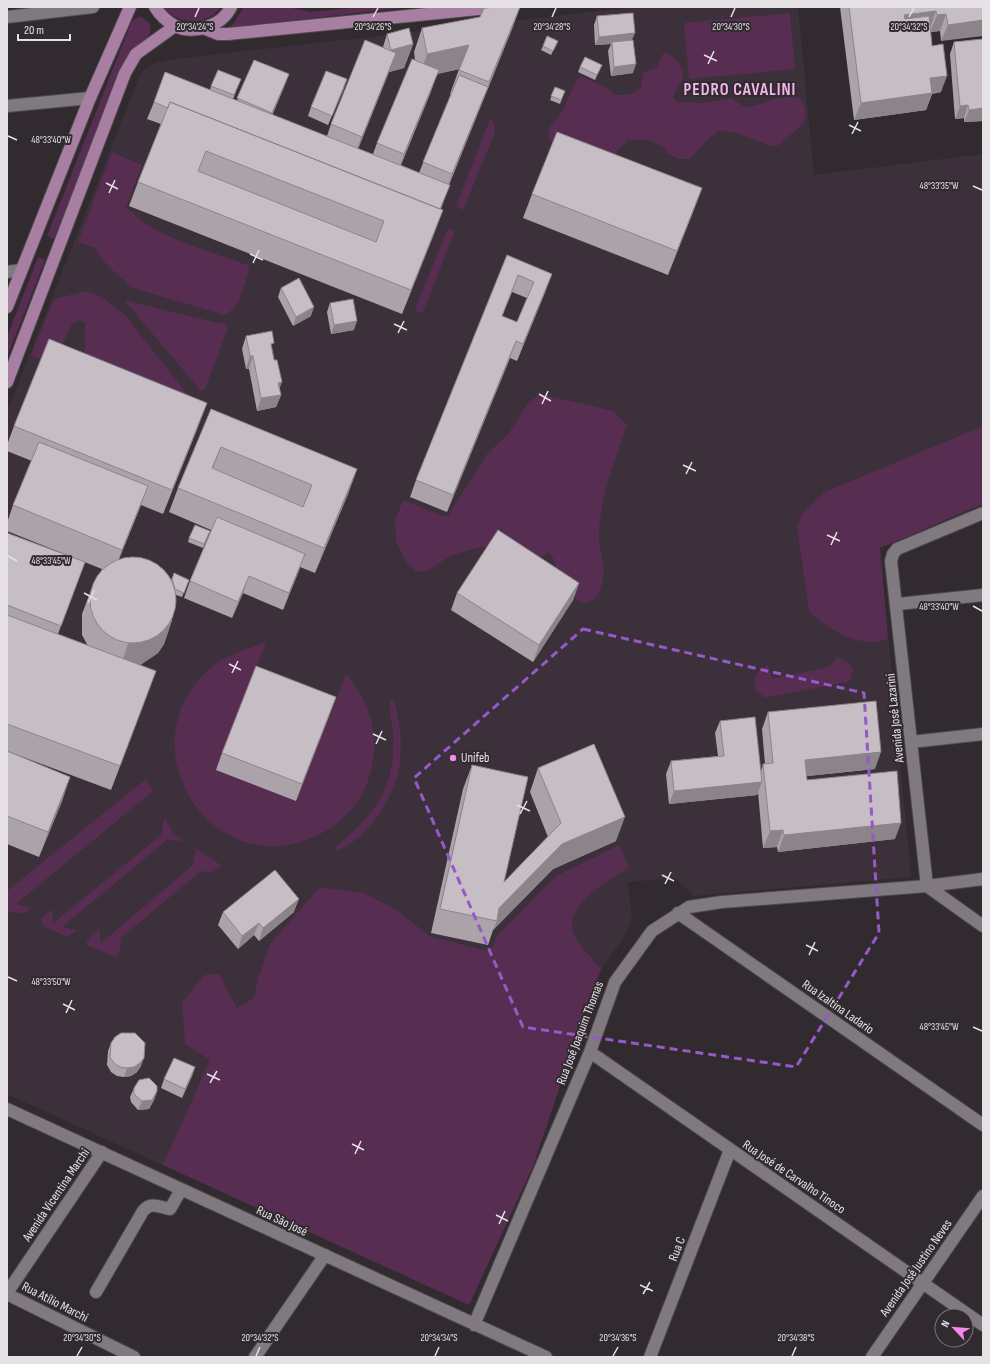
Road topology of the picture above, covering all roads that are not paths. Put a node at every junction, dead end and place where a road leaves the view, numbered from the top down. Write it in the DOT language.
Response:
graph roads {
  1 [pos="93,7"];
  2 [pos="130,7"];
  3 [pos="154,7"];
  4 [pos="231,7"];
  5 [pos="498,7"];
  6 [pos="7,17"];
  7 [pos="175,26"];
  8 [pos="203,28"];
  9 [pos="90,98"];
  10 [pos="7,106"];
  11 [pos="21,270"];
  12 [pos="7,272"];
  13 [pos="7,307"];
  14 [pos="7,382"];
  15 [pos="983,513"];
  16 [pos="983,595"];
  17 [pos="898,604"];
  18 [pos="983,734"];
  19 [pos="911,742"];
  20 [pos="983,879"];
  21 [pos="928,886"];
  22 [pos="678,913"];
  23 [pos="983,926"];
  24 [pos="590,1052"];
  25 [pos="7,1108"];
  26 [pos="983,1124"];
  27 [pos="730,1150"];
  28 [pos="102,1152"];
  29 [pos="181,1190"];
  30 [pos="983,1196"];
  31 [pos="325,1256"];
  32 [pos="923,1282"];
  33 [pos="96,1292"];
  34 [pos="7,1294"];
  35 [pos="474,1324"];
  36 [pos="983,1325"];
  37 [pos="134,1357"];
  38 [pos="255,1357"];
  39 [pos="546,1357"];
  40 [pos="650,1357"];
  41 [pos="872,1357"];
  1 -- 6 [label="street"];
  2 -- 9 [label="main road"];
  3 -- 7 [label="main road"];
  4 -- 8 [label="main road"];
  5 -- 8 [label="main road"];
  7 -- 8 [label="main road"];
  7 -- 14 [label="main road"];
  9 -- 10 [label="street"];
  9 -- 11 [label="main road"];
  11 -- 12 [label="street"];
  11 -- 13 [label="main road"];
  15 -- 17 [label="street, Avenida José Lazarini"];
  16 -- 17 [label="street"];
  17 -- 19 [label="street, Avenida José Lazarini"];
  18 -- 19 [label="street"];
  19 -- 21 [label="street, Avenida José Lazarini"];
  20 -- 21 [label="street, Rua José Joaquim Thomas"];
  21 -- 22 [label="street, Rua José Joaquim Thomas"];
  21 -- 23 [label="street"];
  22 -- 24 [label="street, Rua José Joaquim Thomas"];
  22 -- 26 [label="street, Rua Izaltina Ladario"];
  24 -- 27 [label="street, Rua José de Carvalho Tinoco"];
  24 -- 35 [label="street, Rua José Joaquim Thomas"];
  25 -- 28 [label="street, Rua São José"];
  27 -- 32 [label="street, Rua José de Carvalho Tinoco"];
  27 -- 40 [label="street, Rua C"];
  28 -- 29 [label="street, Rua São José"];
  28 -- 34 [label="street, Avenida Vicentina Marchi"];
  29 -- 31 [label="street, Rua São José"];
  29 -- 33 [label="street"];
  30 -- 32 [label="street, Avenida José Justino Neves"];
  31 -- 35 [label="street, Rua São José"];
  31 -- 38 [label="street"];
  32 -- 36 [label="street, Rua José de Carvalho Tinoco"];
  32 -- 41 [label="street, Avenida José Justino Neves"];
  34 -- 37 [label="street, Rua Atílio Marchi"];
  35 -- 39 [label="street, Rua São José"];
}
